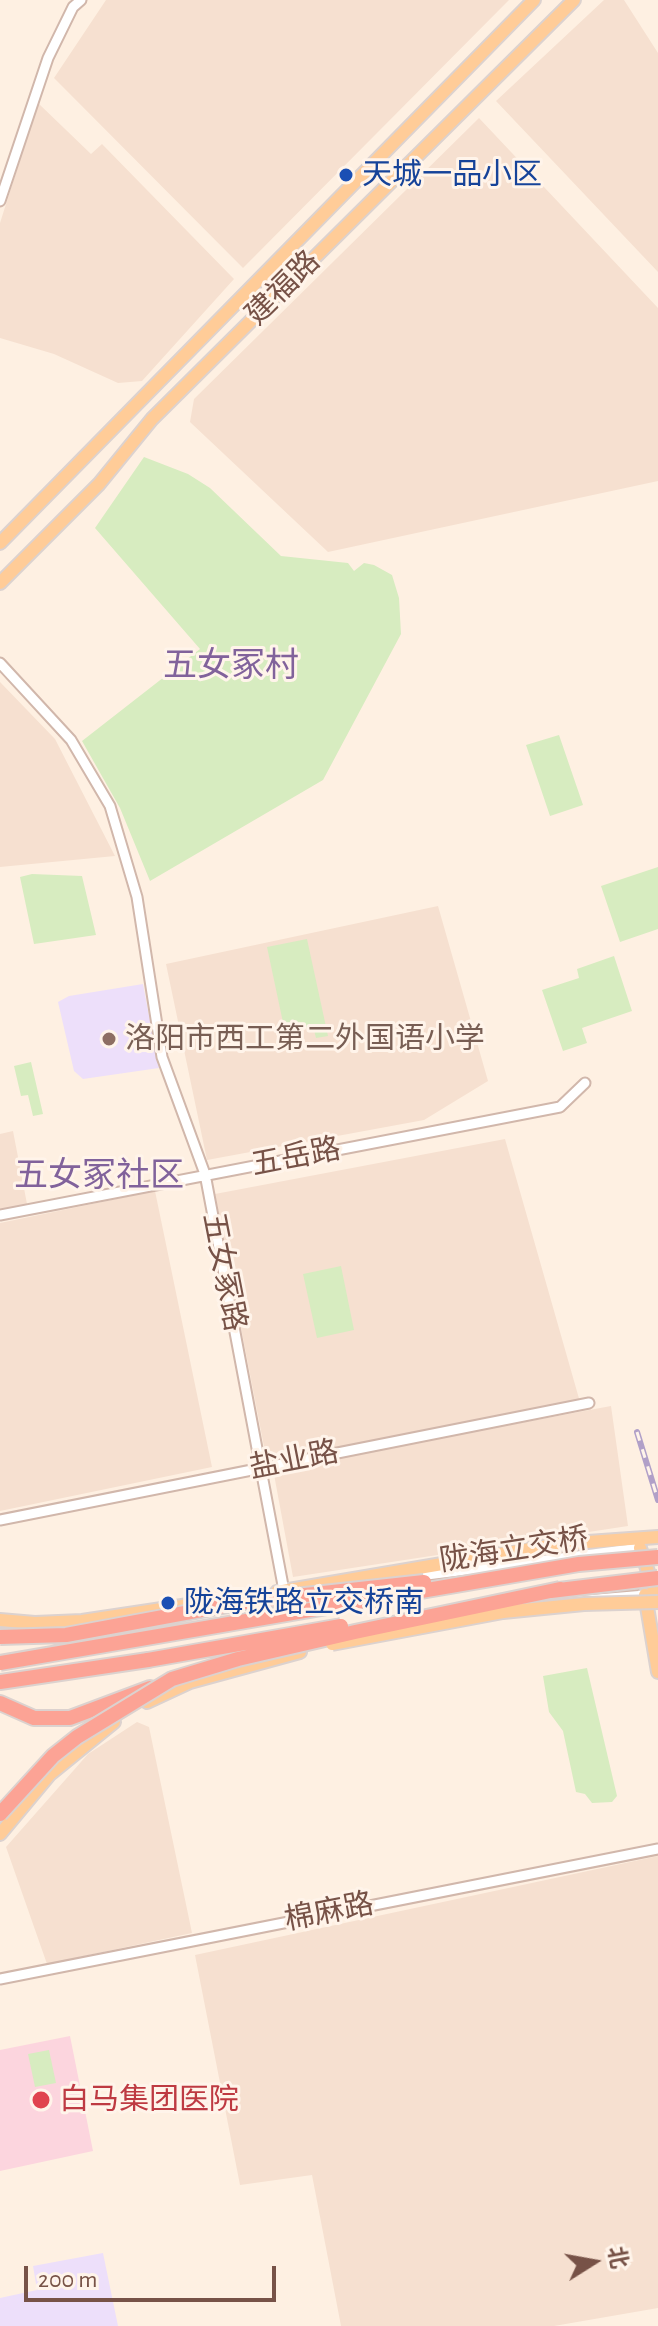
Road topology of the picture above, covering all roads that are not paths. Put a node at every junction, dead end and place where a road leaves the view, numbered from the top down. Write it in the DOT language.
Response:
graph roads {
  1 [pos="81,0"];
  2 [pos="534,0"];
  3 [pos="574,0"];
  4 [pos="377,162"];
  5 [pos="394,179"];
  6 [pos="0,201"];
  7 [pos="0,543"];
  8 [pos="0,583"];
  9 [pos="0,663"];
  10 [pos="585,1083"];
  11 [pos="205,1174"];
  12 [pos="0,1215"];
  13 [pos="589,1403"];
  14 [pos="262,1465"];
  15 [pos="0,1520"];
  16 [pos="658,1537"];
  17 [pos="640,1548"];
  18 [pos="658,1557"];
  19 [pos="579,1564"];
  20 [pos="658,1578"];
  21 [pos="560,1589"];
  22 [pos="284,1591"];
  23 [pos="645,1595"];
  24 [pos="658,1601"];
  25 [pos="0,1620"];
  26 [pos="0,1637"];
  27 [pos="296,1653"];
  28 [pos="0,1663"];
  29 [pos="658,1672"];
  30 [pos="172,1679"];
  31 [pos="0,1682"];
  32 [pos="0,1703"];
  33 [pos="1,1826"];
  34 [pos="658,1849"];
  35 [pos="0,1979"];
  1 -- 6 [label="street"];
  2 -- 4 [label="main road, 建福路"];
  3 -- 5 [label="main road, 建福路"];
  4 -- 5 [label="main road"];
  4 -- 7 [label="main road, 建福路"];
  5 -- 8 [label="main road, 建福路"];
  9 -- 11 [label="street, 五女冢路"];
  10 -- 11 [label="street, 五岳路"];
  11 -- 12 [label="street, 五岳路"];
  11 -- 14 [label="street, 五女冢路"];
  13 -- 14 [label="street, 盐业路"];
  14 -- 15 [label="street, 盐业路"];
  14 -- 22 [label="street, 五女冢路"];
  16 -- 22 [label="main road"];
  17 -- 22 [label="street"];
  17 -- 24 [label="main road"];
  18 -- 19 [label="highway, 陇海立交桥, bridge"];
  19 -- 26 [label="highway, bridge"];
  19 -- 28 [label="highway, 陇海立交桥, bridge"];
  20 -- 21 [label="highway, 陇海立交桥, bridge"];
  21 -- 30 [label="highway, bridge"];
  21 -- 31 [label="highway, 陇海立交桥, bridge"];
  22 -- 25 [label="main road"];
  22 -- 27 [label="street, 五女冢路"];
  23 -- 27 [label="street"];
  23 -- 29 [label="main road"];
  24 -- 27 [label="main road, bridge"];
  27 -- 33 [label="main road"];
  30 -- 32 [label="highway, bridge"];
  30 -- 33 [label="highway, bridge"];
  34 -- 35 [label="street, 棉麻路"];
}
